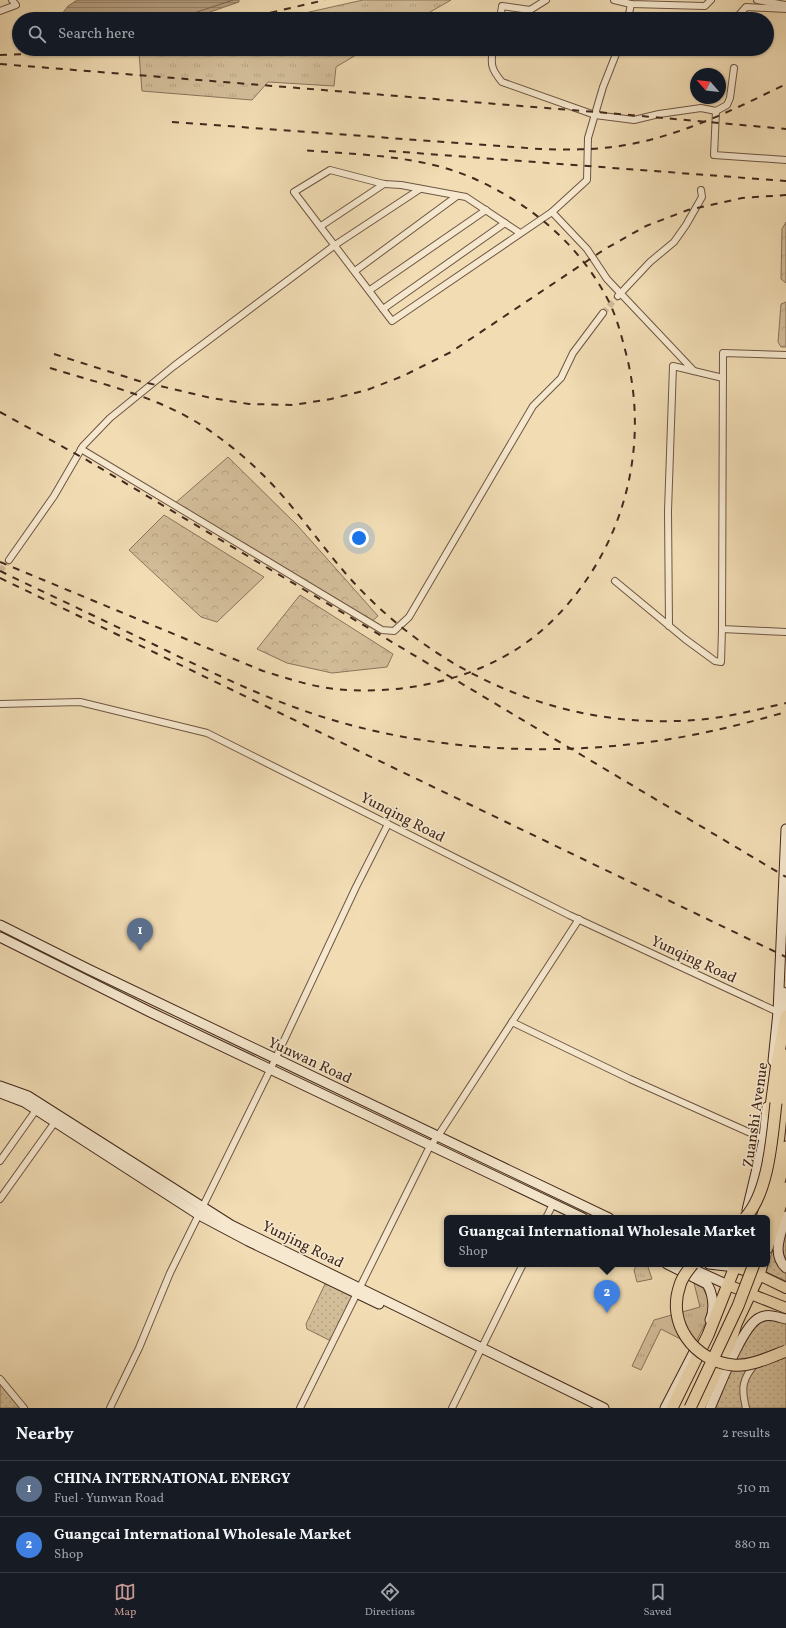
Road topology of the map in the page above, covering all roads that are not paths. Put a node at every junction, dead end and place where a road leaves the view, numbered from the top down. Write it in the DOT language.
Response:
graph roads {
  1 [pos="12,0"];
  2 [pos="546,0"];
  3 [pos="614,0"];
  4 [pos="711,0"];
  5 [pos="757,0"];
  6 [pos="630,4"];
  7 [pos="786,5"];
  8 [pos="786,9"];
  9 [pos="0,11"];
  10 [pos="501,12"];
  11 [pos="629,12"];
  12 [pos="742,12"];
  13 [pos="492,56"];
  14 [pos="615,56"];
  15 [pos="734,68"];
  16 [pos="716,111"];
  17 [pos="595,115"];
  18 [pos="786,160"];
  19 [pos="384,184"];
  20 [pos="420,189"];
  21 [pos="701,190"];
  22 [pos="457,196"];
  23 [pos="486,210"];
  24 [pos="552,212"];
  25 [pos="505,223"];
  26 [pos="321,226"];
  27 [pos="520,234"];
  28 [pos="335,245"];
  29 [pos="355,271"];
  30 [pos="370,290"];
  31 [pos="619,294"];
  32 [pos="384,309"];
  33 [pos="604,313"];
  34 [pos="786,355"];
  35 [pos="694,371"];
  36 [pos="723,378"];
  37 [pos="81,449"];
  38 [pos="9,560"];
  39 [pos="615,581"];
  40 [pos="669,626"];
  41 [pos="722,629"];
  42 [pos="786,632"];
  43 [pos="0,704"];
  44 [pos="388,824"];
  45 [pos="786,829"];
  46 [pos="579,919"];
  47 [pos="0,925"];
  48 [pos="0,937"];
  49 [pos="783,1014"];
  50 [pos="512,1022"];
  51 [pos="786,1022"];
  52 [pos="785,1049"];
  53 [pos="275,1059"];
  54 [pos="271,1068"];
  55 [pos="0,1086"];
  56 [pos="0,1093"];
  57 [pos="36,1110"];
  58 [pos="55,1122"];
  59 [pos="438,1136"];
  60 [pos="764,1139"];
  61 [pos="430,1146"];
  62 [pos="786,1147"];
  63 [pos="766,1154"];
  64 [pos="0,1160"];
  65 [pos="786,1188"];
  66 [pos="751,1198"];
  67 [pos="0,1199"];
  68 [pos="553,1204"];
  69 [pos="201,1211"];
  70 [pos="548,1215"];
  71 [pos="577,1215"];
  72 [pos="603,1215"];
  73 [pos="746,1215"];
  74 [pos="747,1215"];
  75 [pos="751,1215"];
  76 [pos="763,1215"];
  77 [pos="770,1215"];
  78 [pos="786,1216"];
  79 [pos="770,1239"];
  80 [pos="522,1267"];
  81 [pos="673,1267"];
  82 [pos="689,1267"];
  83 [pos="691,1267"];
  84 [pos="734,1267"];
  85 [pos="740,1267"];
  86 [pos="746,1267"];
  87 [pos="753,1267"];
  88 [pos="761,1267"];
  89 [pos="786,1268"];
  90 [pos="759,1275"];
  91 [pos="728,1285"];
  92 [pos="786,1288"];
  93 [pos="358,1291"];
  94 [pos="750,1294"];
  95 [pos="786,1308"];
  96 [pos="786,1319"];
  97 [pos="744,1334"];
  98 [pos="480,1350"];
  99 [pos="786,1351"];
  100 [pos="724,1354"];
  101 [pos="758,1360"];
  102 [pos="0,1379"];
  103 [pos="703,1406"];
  104 [pos="24,1408"];
  105 [pos="110,1408"];
  106 [pos="300,1408"];
  107 [pos="452,1408"];
  108 [pos="592,1408"];
  109 [pos="604,1408"];
  110 [pos="665,1408"];
  111 [pos="672,1408"];
  112 [pos="683,1408"];
  113 [pos="690,1408"];
  114 [pos="746,1408"];
  1 -- 9 [label="street"];
  2 -- 10 [label="street"];
  3 -- 6 [label="street"];
  4 -- 6 [label="street"];
  5 -- 7 [label="street"];
  6 -- 11 [label="street"];
  8 -- 12 [label="street"];
  13 -- 17 [label="street"];
  14 -- 17 [label="street"];
  15 -- 16 [label="street"];
  16 -- 17 [label="street"];
  16 -- 18 [label="street"];
  17 -- 24 [label="street"];
  19 -- 20 [label="street"];
  19 -- 26 [label="street"];
  19 -- 26 [label="street"];
  20 -- 22 [label="street"];
  20 -- 28 [label="street"];
  21 -- 31 [label="street"];
  22 -- 23 [label="street"];
  22 -- 29 [label="street"];
  23 -- 25 [label="street"];
  23 -- 30 [label="street"];
  24 -- 27 [label="street"];
  24 -- 31 [label="street"];
  25 -- 27 [label="street"];
  25 -- 32 [label="street"];
  26 -- 28 [label="street"];
  27 -- 32 [label="street"];
  28 -- 29 [label="street"];
  28 -- 37 [label="street"];
  29 -- 30 [label="street"];
  30 -- 32 [label="street"];
  31 -- 35 [label="street"];
  33 -- 37 [label="street"];
  34 -- 36 [label="street"];
  35 -- 36 [label="street"];
  35 -- 40 [label="street"];
  36 -- 41 [label="street"];
  37 -- 38 [label="street"];
  39 -- 40 [label="street"];
  40 -- 41 [label="street"];
  41 -- 42 [label="street"];
  43 -- 44 [label="street, Yunqing Road"];
  44 -- 46 [label="street, Yunqing Road"];
  44 -- 53 [label="street"];
  45 -- 49 [label="street"];
  46 -- 49 [label="street, Yunqing Road"];
  46 -- 50 [label="street"];
  47 -- 53 [label="street, Yunwan Road"];
  48 -- 54 [label="street, Yunwan Road"];
  49 -- 60 [label="street"];
  49 -- 63 [label="highway, Zuanshi Avenue"];
  50 -- 59 [label="street"];
  50 -- 60 [label="street"];
  51 -- 52 [label="highway"];
  52 -- 74 [label="highway, bridge"];
  52 -- 76 [label="highway"];
  53 -- 54 [label="street"];
  53 -- 59 [label="street, Yunwan Road"];
  54 -- 61 [label="street, Yunwan Road"];
  54 -- 69 [label="street"];
  55 -- 69 [label="street, Yunjing Road"];
  56 -- 57 [label="street, Yunjing Road"];
  57 -- 58 [label="street, Yunjing Road"];
  57 -- 64 [label="street"];
  58 -- 67 [label="street"];
  58 -- 69 [label="street, Yunjing Road"];
  59 -- 61 [label="street"];
  59 -- 72 [label="street, Yunwan Road"];
  60 -- 66 [label="street"];
  61 -- 68 [label="street, Yunwan Road"];
  61 -- 93 [label="street"];
  62 -- 77 [label="highway"];
  63 -- 66 [label="street"];
  63 -- 75 [label="highway, Zuanshi Avenue"];
  65 -- 79 [label="highway"];
  66 -- 73 [label="street"];
  68 -- 70 [label="street"];
  68 -- 71 [label="street, Yunwan Road"];
  69 -- 93 [label="street, Yunjing Road"];
  69 -- 105 [label="street"];
  78 -- 89 [label="street"];
  80 -- 98 [label="street"];
  81 -- 110 [label="street"];
  82 -- 91 [label="street"];
  83 -- 99 [label="highway, bridge"];
  84 -- 91 [label="highway"];
  85 -- 90 [label="main road"];
  86 -- 112 [label="highway"];
  87 -- 113 [label="highway, bridge"];
  88 -- 90 [label="highway"];
  90 -- 92 [label="main road"];
  90 -- 94 [label="highway"];
  91 -- 94 [label="main road"];
  91 -- 111 [label="highway"];
  93 -- 98 [label="street, Yunjing Road"];
  93 -- 106 [label="street"];
  94 -- 95 [label="main road"];
  94 -- 100 [label="highway"];
  96 -- 97 [label="street"];
  97 -- 100 [label="street"];
  97 -- 103 [label="street"];
  98 -- 107 [label="street"];
  98 -- 108 [label="street, Yunjing Road"];
  98 -- 109 [label="street, Yunjing Road"];
  100 -- 103 [label="highway"];
  101 -- 114 [label="street"];
  102 -- 104 [label="street"];
}
